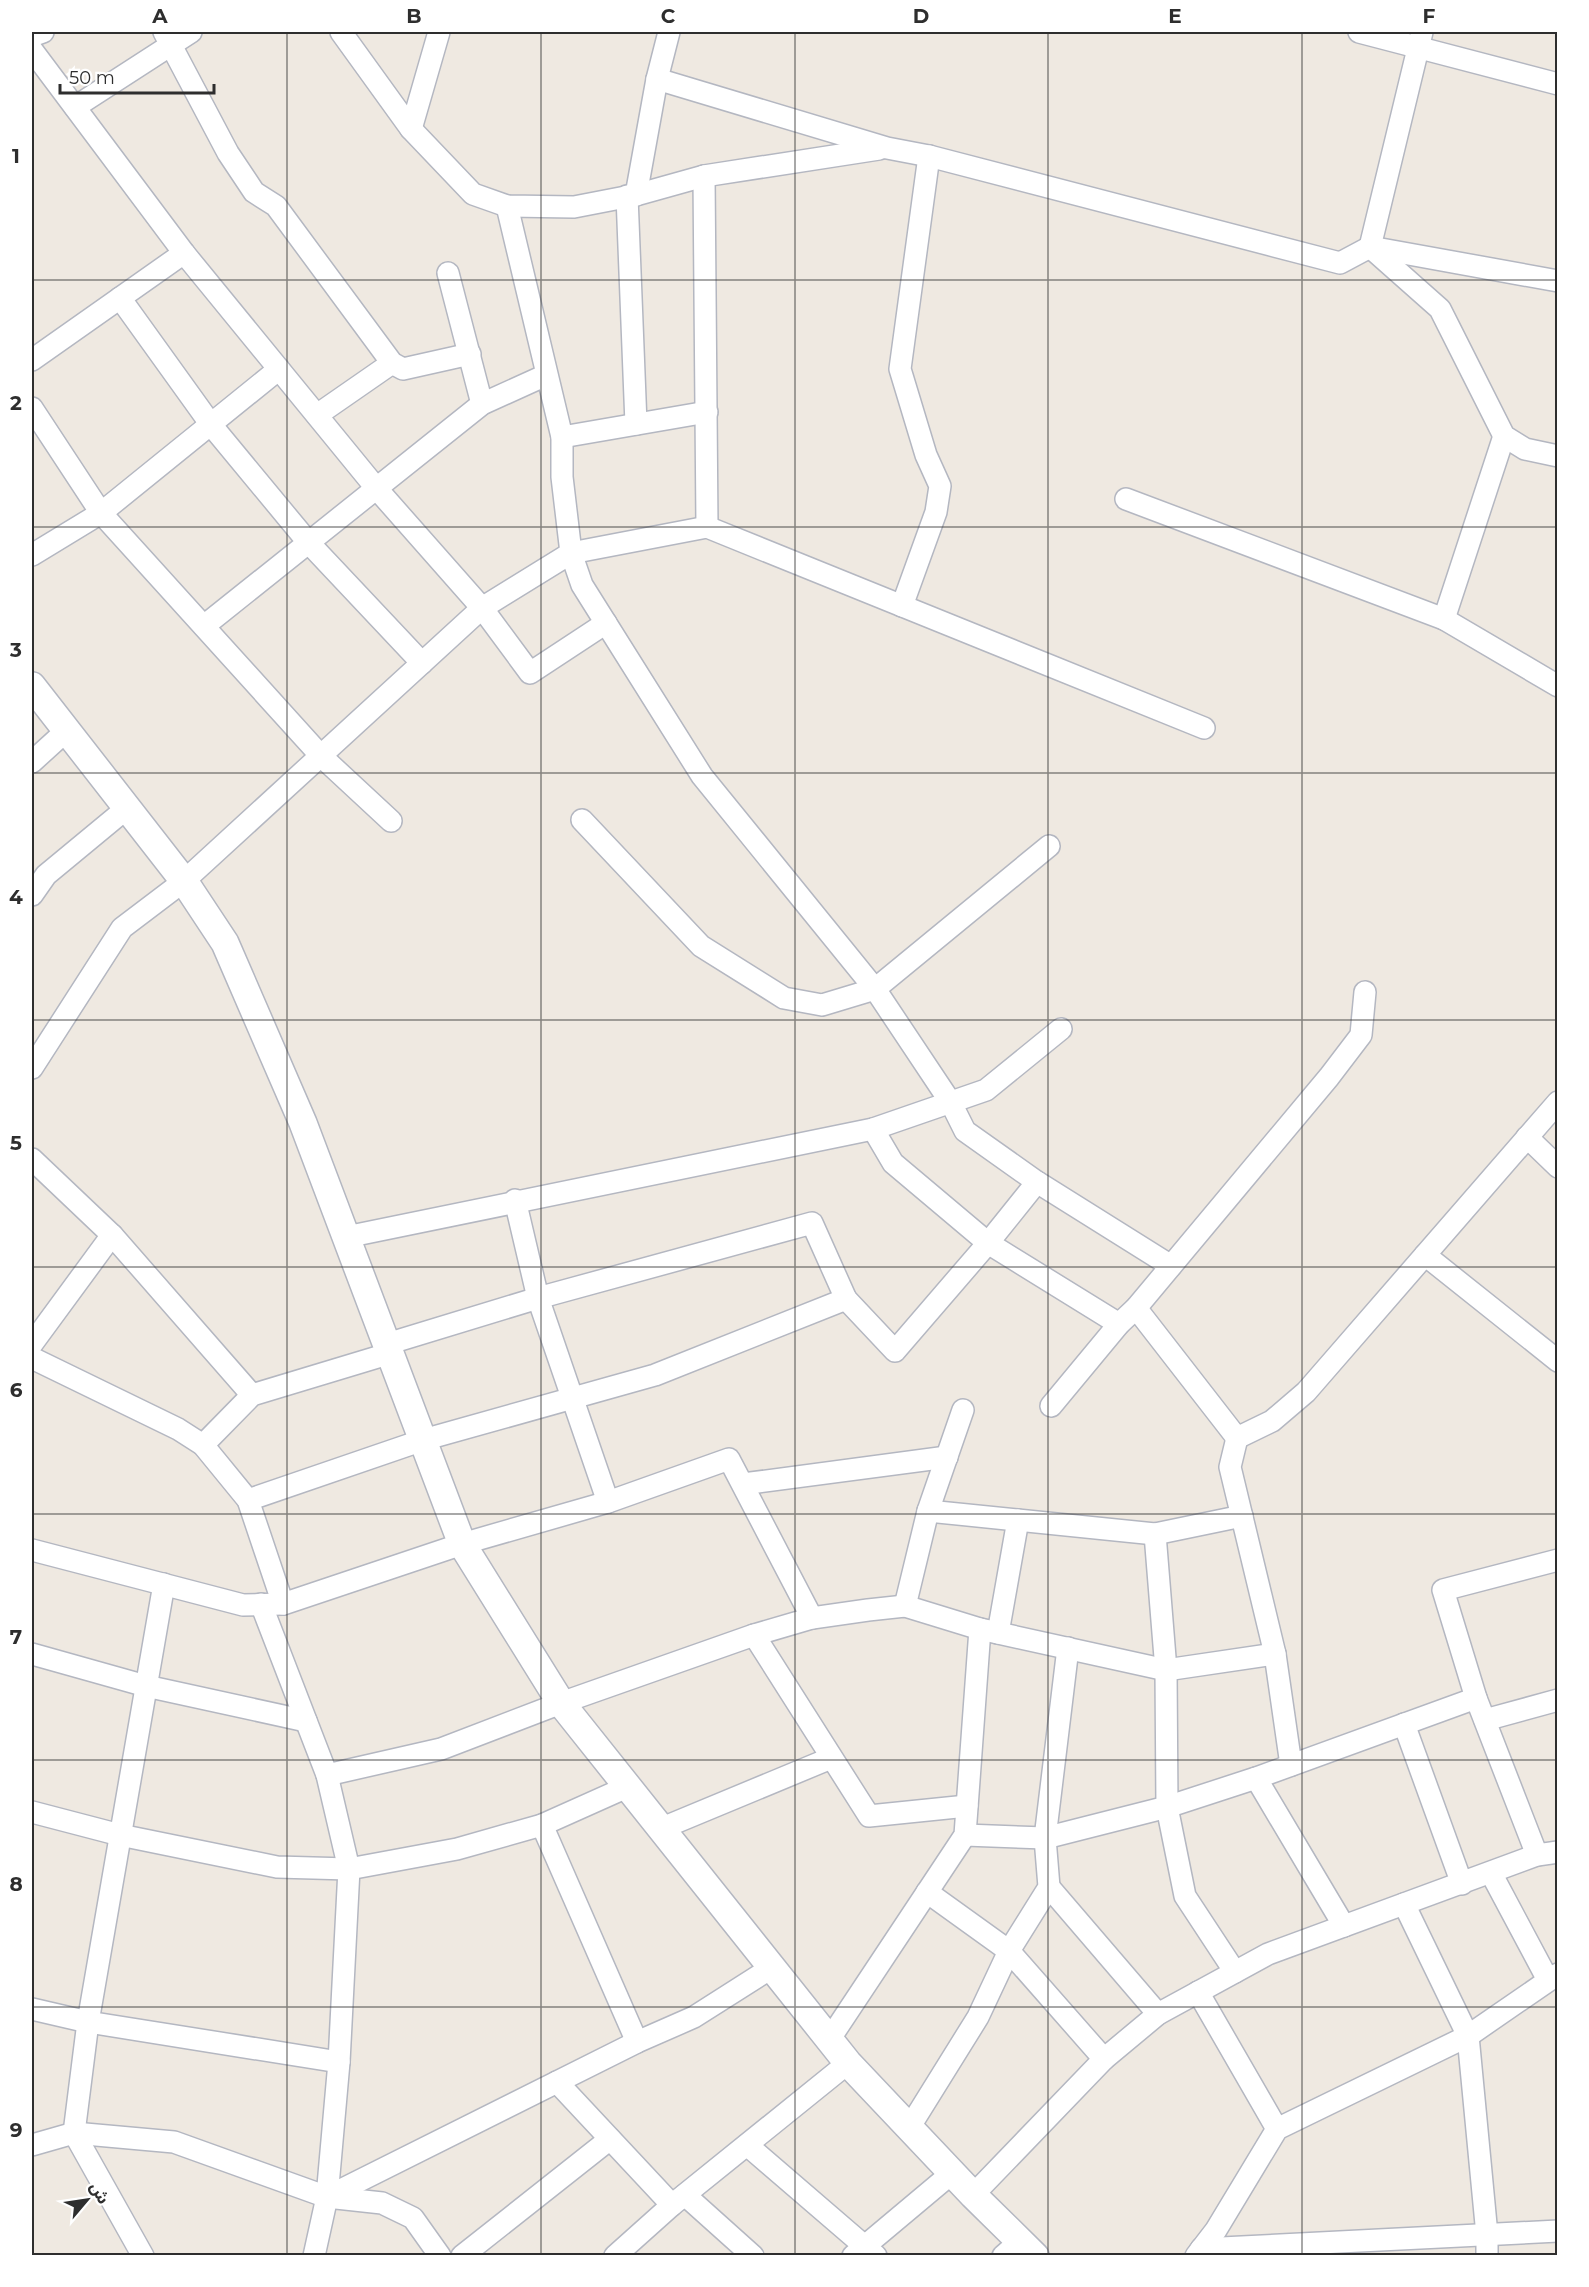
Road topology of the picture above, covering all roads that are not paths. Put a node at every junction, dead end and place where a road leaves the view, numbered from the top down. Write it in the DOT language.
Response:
graph roads {
  1 [pos="43,32"];
  2 [pos="191,32"];
  3 [pos="342,32"];
  4 [pos="439,32"];
  5 [pos="669,32"];
  6 [pos="1359,32"];
  7 [pos="32,36"];
  8 [pos="167,38"];
  9 [pos="1420,40"];
  10 [pos="32,50"];
  11 [pos="657,79"];
  12 [pos="1557,84"];
  13 [pos="75,107"];
  14 [pos="411,129"];
  15 [pos="887,148"];
  16 [pos="929,156"];
  17 [pos="704,176"];
  18 [pos="631,196"];
  19 [pos="507,206"];
  20 [pos="1370,247"];
  21 [pos="184,253"];
  22 [pos="448,273"];
  23 [pos="1557,280"];
  24 [pos="120,298"];
  25 [pos="470,354"];
  26 [pos="32,360"];
  27 [pos="392,363"];
  28 [pos="279,369"];
  29 [pos="546,375"];
  30 [pos="482,404"];
  31 [pos="32,408"];
  32 [pos="707,412"];
  33 [pos="317,415"];
  34 [pos="636,424"];
  35 [pos="212,426"];
  36 [pos="1504,436"];
  37 [pos="562,437"];
  38 [pos="1557,456"];
  39 [pos="377,489"];
  40 [pos="1126,498"];
  41 [pos="101,513"];
  42 [pos="708,527"];
  43 [pos="308,542"];
  44 [pos="571,553"];
  45 [pos="32,555"];
  46 [pos="902,606"];
  47 [pos="482,608"];
  48 [pos="1444,619"];
  49 [pos="606,623"];
  50 [pos="204,626"];
  51 [pos="422,663"];
  52 [pos="32,686"];
  53 [pos="1557,686"];
  54 [pos="1204,728"];
  55 [pos="65,732"];
  56 [pos="321,756"];
  57 [pos="32,762"];
  58 [pos="126,808"];
  59 [pos="582,820"];
  60 [pos="391,821"];
  61 [pos="1049,846"];
  62 [pos="184,881"];
  63 [pos="32,895"];
  64 [pos="875,989"];
  65 [pos="1365,992"];
  66 [pos="1061,1029"];
  67 [pos="32,1068"];
  68 [pos="1557,1102"];
  69 [pos="951,1103"];
  70 [pos="873,1129"];
  71 [pos="1527,1137"];
  72 [pos="32,1160"];
  73 [pos="1557,1167"];
  74 [pos="1037,1182"];
  75 [pos="515,1200"];
  76 [pos="112,1235"];
  77 [pos="346,1236"];
  78 [pos="988,1244"];
  79 [pos="1425,1255"];
  80 [pos="1171,1266"];
  81 [pos="538,1298"];
  82 [pos="846,1299"];
  83 [pos="1136,1308"];
  84 [pos="1119,1324"];
  85 [pos="32,1344"];
  86 [pos="389,1349"];
  87 [pos="32,1358"];
  88 [pos="1557,1361"];
  89 [pos="252,1395"];
  90 [pos="572,1399"];
  91 [pos="1051,1406"];
  92 [pos="963,1410"];
  93 [pos="1237,1438"];
  94 [pos="423,1440"];
  95 [pos="203,1444"];
  96 [pos="947,1457"];
  97 [pos="743,1484"];
  98 [pos="248,1500"];
  99 [pos="608,1502"];
  100 [pos="928,1511"];
  101 [pos="1242,1516"];
  102 [pos="1018,1520"];
  103 [pos="1155,1534"];
  104 [pos="462,1544"];
  105 [pos="32,1550"];
  106 [pos="1557,1560"];
  107 [pos="164,1584"];
  108 [pos="261,1604"];
  109 [pos="284,1604"];
  110 [pos="905,1606"];
  111 [pos="812,1618"];
  112 [pos="989,1631"];
  113 [pos="754,1635"];
  114 [pos="1068,1648"];
  115 [pos="32,1654"];
  116 [pos="1275,1654"];
  117 [pos="1166,1670"];
  118 [pos="146,1686"];
  119 [pos="1476,1698"];
  120 [pos="1557,1700"];
  121 [pos="561,1703"];
  122 [pos="1485,1720"];
  123 [pos="306,1721"];
  124 [pos="1404,1724"];
  125 [pos="831,1758"];
  126 [pos="1291,1765"];
  127 [pos="327,1775"];
  128 [pos="1256,1778"];
  129 [pos="627,1787"];
  130 [pos="967,1806"];
  131 [pos="1167,1807"];
  132 [pos="32,1812"];
  133 [pos="543,1825"];
  134 [pos="660,1829"];
  135 [pos="120,1835"];
  136 [pos="965,1835"];
  137 [pos="1045,1838"];
  138 [pos="1547,1854"];
  139 [pos="350,1869"];
  140 [pos="1491,1873"];
  141 [pos="1462,1884"];
  142 [pos="1049,1887"];
  143 [pos="927,1892"];
  144 [pos="1404,1904"];
  145 [pos="1344,1926"];
  146 [pos="1010,1951"];
  147 [pos="771,1968"];
  148 [pos="1235,1972"];
  149 [pos="1553,1977"];
  150 [pos="1198,1992"];
  151 [pos="32,2009"];
  152 [pos="1158,2014"];
  153 [pos="88,2022"];
  154 [pos="1468,2036"];
  155 [pos="829,2040"];
  156 [pos="637,2042"];
  157 [pos="1104,2059"];
  158 [pos="339,2062"];
  159 [pos="848,2063"];
  160 [pos="557,2082"];
  161 [pos="909,2128"];
  162 [pos="1277,2129"];
  163 [pos="74,2133"];
  164 [pos="610,2139"];
  165 [pos="32,2145"];
  166 [pos="747,2145"];
  167 [pos="952,2174"];
  168 [pos="973,2195"];
  169 [pos="327,2197"];
  170 [pos="679,2200"];
  171 [pos="1557,2231"];
  172 [pos="1487,2245"];
  173 [pos="1400,2247"];
  174 [pos="1020,2251"];
  175 [pos="865,2252"];
  176 [pos="1198,2252"];
  177 [pos="144,2256"];
  178 [pos="314,2256"];
  179 [pos="440,2256"];
  180 [pos="462,2256"];
  181 [pos="615,2256"];
  182 [pos="753,2256"];
  1 -- 7 [label="street"];
  2 -- 8 [label="street"];
  3 -- 14 [label="street"];
  4 -- 14 [label="street"];
  5 -- 11 [label="street"];
  6 -- 9 [label="street"];
  8 -- 13 [label="street"];
  8 -- 27 [label="street"];
  9 -- 12 [label="street"];
  9 -- 20 [label="street"];
  10 -- 13 [label="street"];
  11 -- 15 [label="street"];
  11 -- 18 [label="street"];
  13 -- 21 [label="street"];
  14 -- 19 [label="street"];
  15 -- 16 [label="street"];
  15 -- 17 [label="street"];
  16 -- 20 [label="street"];
  16 -- 46 [label="street"];
  17 -- 18 [label="street"];
  17 -- 32 [label="street"];
  18 -- 19 [label="street"];
  18 -- 34 [label="street"];
  19 -- 29 [label="street"];
  20 -- 23 [label="street"];
  20 -- 36 [label="street"];
  21 -- 24 [label="street"];
  21 -- 28 [label="street"];
  22 -- 25 [label="street"];
  24 -- 26 [label="street"];
  24 -- 35 [label="street"];
  25 -- 27 [label="street"];
  25 -- 30 [label="street"];
  27 -- 33 [label="street"];
  28 -- 33 [label="street"];
  28 -- 35 [label="street"];
  29 -- 30 [label="street"];
  29 -- 37 [label="street"];
  30 -- 39 [label="street"];
  31 -- 41 [label="street"];
  32 -- 34 [label="street"];
  32 -- 42 [label="street"];
  33 -- 39 [label="street"];
  34 -- 37 [label="street"];
  35 -- 41 [label="street"];
  35 -- 43 [label="street"];
  36 -- 38 [label="street"];
  36 -- 48 [label="street"];
  37 -- 44 [label="street"];
  39 -- 43 [label="street"];
  39 -- 47 [label="street"];
  40 -- 48 [label="street"];
  41 -- 45 [label="street"];
  41 -- 50 [label="street"];
  42 -- 44 [label="street"];
  42 -- 46 [label="street"];
  43 -- 50 [label="street"];
  43 -- 51 [label="street"];
  44 -- 47 [label="street"];
  44 -- 49 [label="street"];
  46 -- 54 [label="street"];
  47 -- 49 [label="street"];
  47 -- 51 [label="street"];
  48 -- 53 [label="street"];
  49 -- 64 [label="street"];
  50 -- 56 [label="street"];
  51 -- 56 [label="street"];
  52 -- 55 [label="street"];
  55 -- 57 [label="street"];
  55 -- 58 [label="street"];
  56 -- 60 [label="street"];
  56 -- 62 [label="street"];
  58 -- 62 [label="street"];
  58 -- 63 [label="street"];
  59 -- 64 [label="street"];
  61 -- 64 [label="street"];
  62 -- 67 [label="street"];
  62 -- 77 [label="street"];
  64 -- 69 [label="street"];
  65 -- 80 [label="street"];
  66 -- 69 [label="street"];
  68 -- 71 [label="street"];
  69 -- 70 [label="street"];
  69 -- 74 [label="street"];
  70 -- 75 [label="street"];
  70 -- 78 [label="street"];
  71 -- 73 [label="street"];
  71 -- 79 [label="street"];
  72 -- 76 [label="street"];
  74 -- 78 [label="street"];
  74 -- 80 [label="street"];
  75 -- 77 [label="street"];
  75 -- 81 [label="street"];
  76 -- 85 [label="street"];
  76 -- 89 [label="street"];
  77 -- 86 [label="street"];
  78 -- 82 [label="street"];
  78 -- 84 [label="street"];
  79 -- 88 [label="street"];
  79 -- 93 [label="street"];
  80 -- 83 [label="street"];
  81 -- 82 [label="street"];
  81 -- 86 [label="street"];
  81 -- 90 [label="street"];
  82 -- 90 [label="street"];
  83 -- 84 [label="street"];
  83 -- 93 [label="street"];
  84 -- 91 [label="street"];
  86 -- 89 [label="street"];
  86 -- 94 [label="street"];
  87 -- 95 [label="street"];
  89 -- 95 [label="street"];
  90 -- 94 [label="street"];
  90 -- 99 [label="street"];
  92 -- 96 [label="street"];
  93 -- 101 [label="street"];
  94 -- 98 [label="street"];
  94 -- 104 [label="street"];
  95 -- 98 [label="street"];
  96 -- 97 [label="street"];
  96 -- 100 [label="street"];
  97 -- 99 [label="street"];
  97 -- 111 [label="street"];
  98 -- 109 [label="street"];
  99 -- 104 [label="street"];
  100 -- 102 [label="street"];
  100 -- 110 [label="street"];
  101 -- 103 [label="street"];
  101 -- 116 [label="street"];
  102 -- 103 [label="street"];
  102 -- 112 [label="street"];
  103 -- 117 [label="street"];
  104 -- 109 [label="street"];
  104 -- 121 [label="street"];
  105 -- 107 [label="street"];
  106 -- 119 [label="street"];
  107 -- 108 [label="street"];
  107 -- 118 [label="street"];
  108 -- 109 [label="street"];
  108 -- 123 [label="street"];
  110 -- 111 [label="street"];
  110 -- 112 [label="street"];
  111 -- 113 [label="street"];
  112 -- 114 [label="street"];
  112 -- 130 [label="street"];
  113 -- 121 [label="street"];
  113 -- 125 [label="street"];
  114 -- 117 [label="street"];
  114 -- 137 [label="street"];
  115 -- 118 [label="street"];
  116 -- 117 [label="street"];
  116 -- 126 [label="street"];
  117 -- 131 [label="street"];
  118 -- 123 [label="street"];
  118 -- 135 [label="street"];
  119 -- 122 [label="street"];
  119 -- 124 [label="street"];
  120 -- 122 [label="street"];
  121 -- 127 [label="street"];
  121 -- 129 [label="street"];
  122 -- 138 [label="street"];
  123 -- 127 [label="street"];
  124 -- 126 [label="street"];
  124 -- 141 [label="street"];
  125 -- 130 [label="street"];
  125 -- 134 [label="street"];
  126 -- 128 [label="street"];
  127 -- 139 [label="street"];
  128 -- 131 [label="street"];
  128 -- 145 [label="street"];
  129 -- 133 [label="street"];
  129 -- 134 [label="street"];
  130 -- 136 [label="street"];
  131 -- 137 [label="street"];
  131 -- 148 [label="street"];
  132 -- 135 [label="street"];
  133 -- 139 [label="street"];
  133 -- 156 [label="street"];
  134 -- 147 [label="street"];
  135 -- 139 [label="street"];
  135 -- 153 [label="street"];
  136 -- 137 [label="street"];
  136 -- 143 [label="street"];
  137 -- 142 [label="street"];
  138 -- 140 [label="street"];
  139 -- 158 [label="street"];
  140 -- 141 [label="street"];
  140 -- 149 [label="street"];
  141 -- 144 [label="street"];
  142 -- 146 [label="street"];
  142 -- 152 [label="street"];
  143 -- 146 [label="street"];
  143 -- 155 [label="street"];
  144 -- 145 [label="street"];
  144 -- 154 [label="street"];
  145 -- 148 [label="street"];
  146 -- 157 [label="street"];
  146 -- 161 [label="street"];
  147 -- 155 [label="street"];
  147 -- 156 [label="street"];
  148 -- 150 [label="street"];
  149 -- 154 [label="street"];
  150 -- 152 [label="street"];
  150 -- 162 [label="street"];
  151 -- 153 [label="street"];
  152 -- 157 [label="street"];
  153 -- 158 [label="street"];
  153 -- 163 [label="street"];
  154 -- 162 [label="street"];
  154 -- 172 [label="street"];
  155 -- 159 [label="street"];
  156 -- 160 [label="street"];
  157 -- 168 [label="street"];
  158 -- 169 [label="street"];
  159 -- 161 [label="street"];
  159 -- 166 [label="street"];
  160 -- 164 [label="street"];
  160 -- 169 [label="street"];
  161 -- 167 [label="street"];
  162 -- 176 [label="street"];
  163 -- 165 [label="street"];
  163 -- 169 [label="street"];
  163 -- 177 [label="street"];
  164 -- 170 [label="street"];
  164 -- 180 [label="street"];
  166 -- 170 [label="street"];
  166 -- 175 [label="street"];
  167 -- 168 [label="street"];
  167 -- 175 [label="street"];
  168 -- 174 [label="street"];
  169 -- 178 [label="street"];
  169 -- 179 [label="street"];
  170 -- 181 [label="street"];
  170 -- 182 [label="street"];
  171 -- 172 [label="street"];
  172 -- 173 [label="street"];
  173 -- 176 [label="street"];
}
